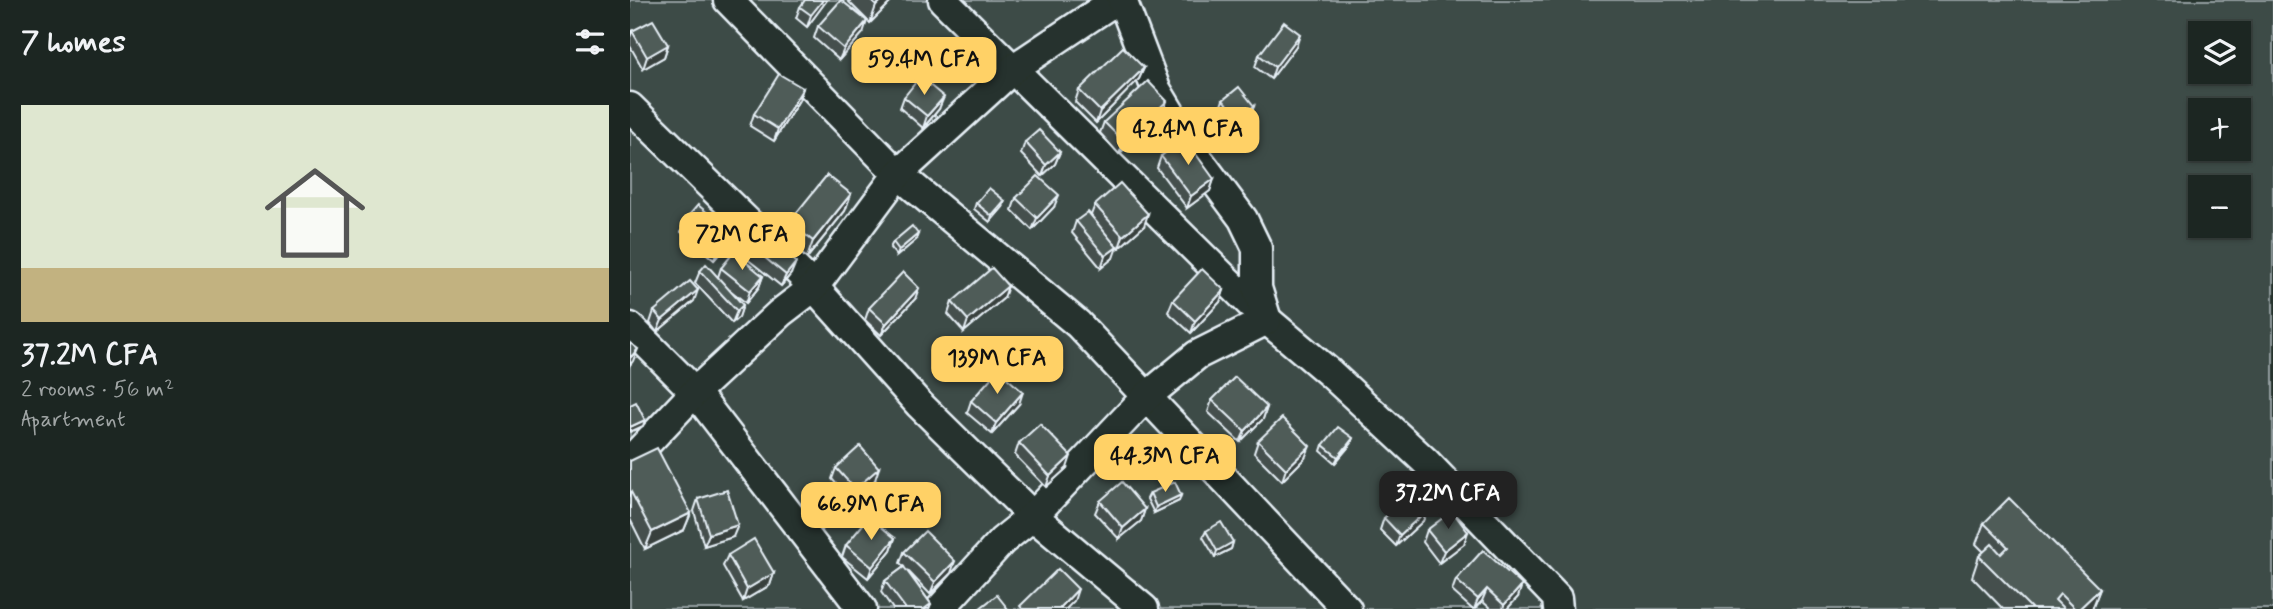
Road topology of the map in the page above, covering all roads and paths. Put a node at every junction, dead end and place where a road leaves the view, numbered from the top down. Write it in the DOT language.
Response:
graph roads {
  1 [pos="728,0"];
  2 [pos="943,0"];
  3 [pos="1116,0"];
  4 [pos="1122,0"];
  5 [pos="1014,68"];
  6 [pos="630,107"];
  7 [pos="898,174"];
  8 [pos="814,287"];
  9 [pos="1267,320"];
  10 [pos="630,327"];
  11 [pos="695,392"];
  12 [pos="1146,397"];
  13 [pos="630,461"];
  14 [pos="1033,516"];
  15 [pos="862,609"];
  16 [pos="940,609"];
  17 [pos="1144,609"];
  18 [pos="1347,609"];
  19 [pos="1558,609"];
  1 -- 7 [label="street"];
  2 -- 5 [label="street"];
  3 -- 5 [label="street"];
  4 -- 9 [label="street"];
  5 -- 7 [label="street"];
  5 -- 9 [label="street"];
  6 -- 8 [label="street"];
  7 -- 8 [label="street"];
  7 -- 12 [label="street"];
  8 -- 11 [label="street"];
  8 -- 14 [label="street"];
  9 -- 12 [label="street"];
  9 -- 19 [label="street"];
  10 -- 11 [label="street"];
  11 -- 13 [label="street"];
  11 -- 15 [label="street"];
  12 -- 14 [label="street"];
  12 -- 18 [label="street"];
  14 -- 16 [label="street"];
  14 -- 17 [label="street"];
}
